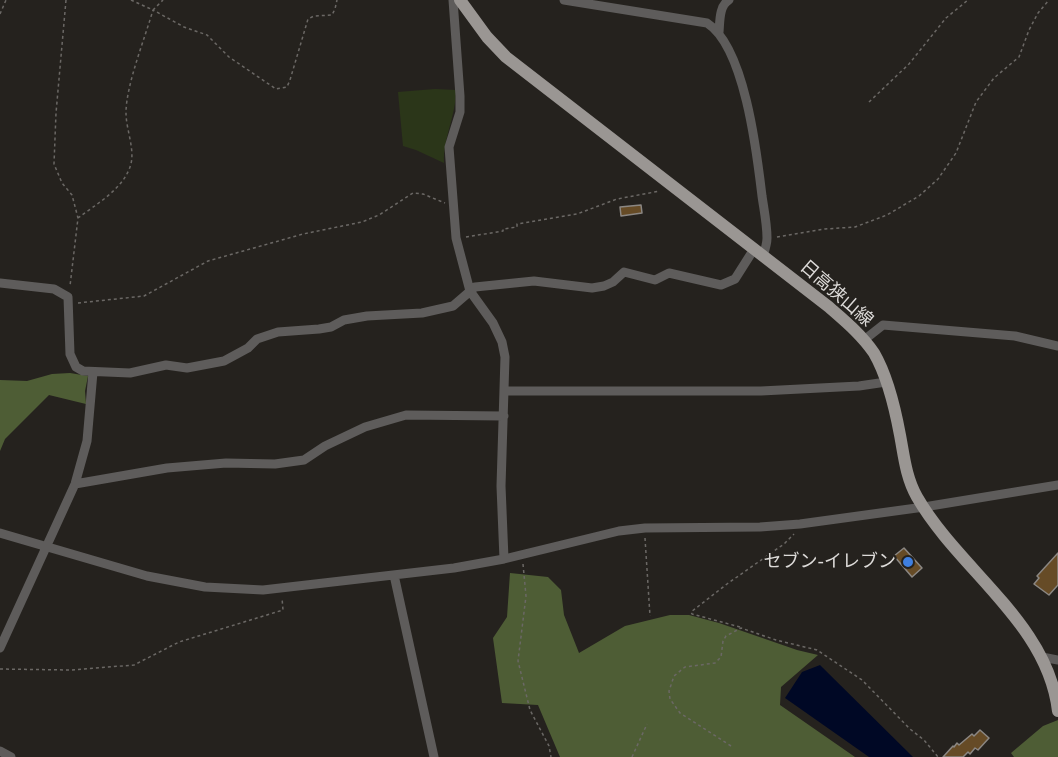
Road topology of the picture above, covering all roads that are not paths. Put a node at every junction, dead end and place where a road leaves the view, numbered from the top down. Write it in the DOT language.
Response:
graph roads {
  1 [pos="453,0"];
  2 [pos="460,0"];
  3 [pos="564,0"];
  4 [pos="729,0"];
  5 [pos="719,32"];
  6 [pos="759,253"];
  7 [pos="0,283"];
  8 [pos="470,291"];
  9 [pos="864,340"];
  10 [pos="1058,346"];
  11 [pos="93,372"];
  12 [pos="886,382"];
  13 [pos="504,391"];
  14 [pos="504,416"];
  15 [pos="75,484"];
  16 [pos="1058,485"];
  17 [pos="924,507"];
  18 [pos="0,533"];
  19 [pos="48,547"];
  20 [pos="504,559"];
  21 [pos="394,575"];
  22 [pos="0,648"];
  23 [pos="1042,657"];
  24 [pos="1058,660"];
  25 [pos="1058,711"];
  26 [pos="0,751"];
  27 [pos="11,757"];
  28 [pos="434,757"];
  1 -- 8 [label="street"];
  2 -- 6 [label="main road, 日高狭山線"];
  3 -- 5 [label="street"];
  4 -- 5 [label="street"];
  5 -- 6 [label="street"];
  6 -- 8 [label="street"];
  6 -- 9 [label="main road, 日高狭山線"];
  7 -- 11 [label="street"];
  8 -- 11 [label="street"];
  8 -- 13 [label="street"];
  9 -- 10 [label="street"];
  9 -- 12 [label="main road, 日高狭山線"];
  11 -- 15 [label="street"];
  12 -- 13 [label="street"];
  12 -- 17 [label="main road, 日高狭山線"];
  13 -- 14 [label="street"];
  14 -- 15 [label="street"];
  14 -- 20 [label="street"];
  15 -- 19 [label="street"];
  16 -- 17 [label="street"];
  17 -- 20 [label="street"];
  17 -- 23 [label="main road, 日高狭山線"];
  18 -- 19 [label="street"];
  19 -- 21 [label="street"];
  19 -- 22 [label="street"];
  20 -- 21 [label="street"];
  21 -- 28 [label="street"];
  23 -- 24 [label="street"];
  23 -- 25 [label="main road, 日高狭山線"];
  26 -- 27 [label="street"];
}
